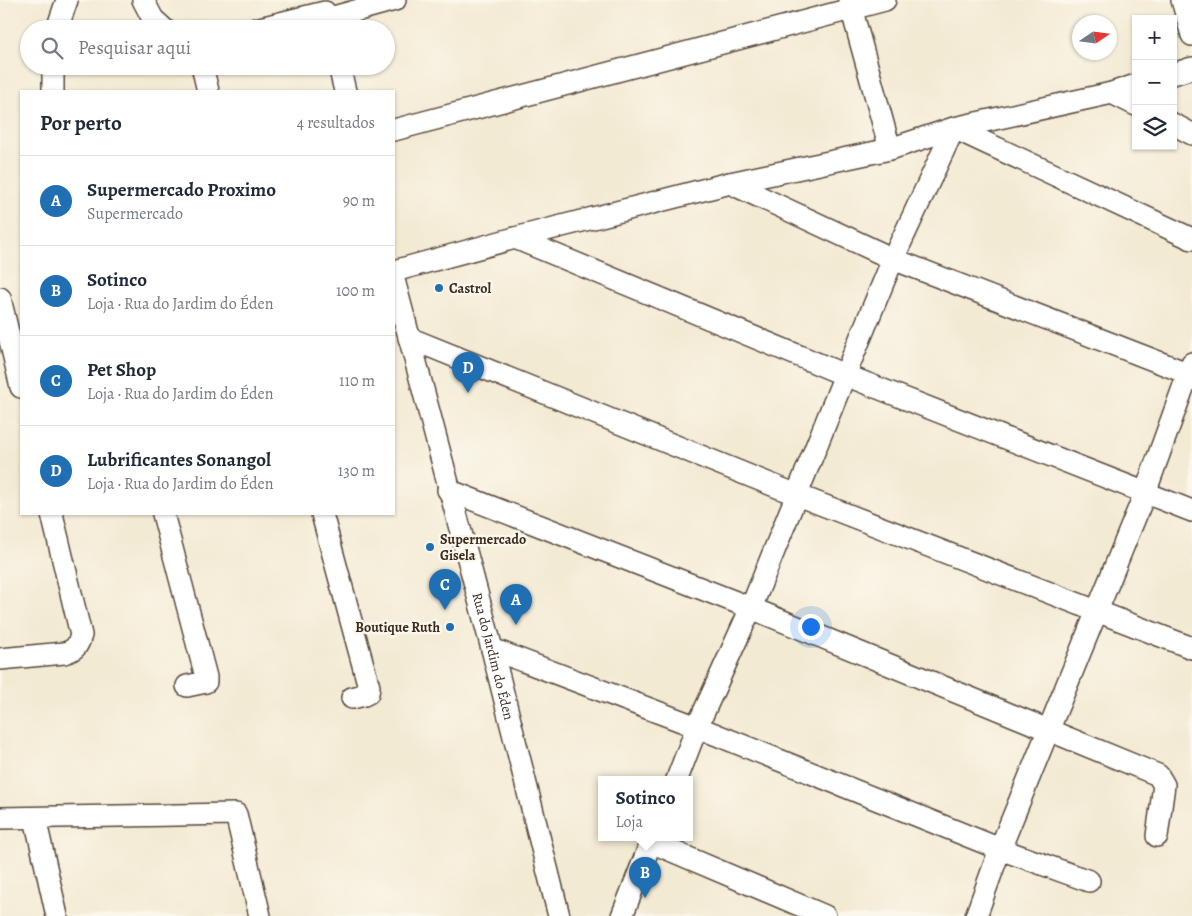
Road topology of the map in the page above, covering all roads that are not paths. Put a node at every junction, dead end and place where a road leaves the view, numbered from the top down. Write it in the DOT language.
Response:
graph roads {
  1 [pos="67,0"];
  2 [pos="143,0"];
  3 [pos="396,0"];
  4 [pos="885,0"];
  5 [pos="1182,0"];
  6 [pos="850,5"];
  7 [pos="325,15"];
  8 [pos="60,20"];
  9 [pos="154,20"];
  10 [pos="300,20"];
  11 [pos="1192,35"];
  12 [pos="1192,68"];
  13 [pos="1177,73"];
  14 [pos="53,75"];
  15 [pos="204,75"];
  16 [pos="341,75"];
  17 [pos="1132,86"];
  18 [pos="53,90"];
  19 [pos="208,90"];
  20 [pos="345,90"];
  21 [pos="1112,93"];
  22 [pos="1132,103"];
  23 [pos="1177,126"];
  24 [pos="954,128"];
  25 [pos="395,130"];
  26 [pos="1192,134"];
  27 [pos="890,149"];
  28 [pos="730,184"];
  29 [pos="515,238"];
  30 [pos="1192,239"];
  31 [pos="893,259"];
  32 [pos="395,271"];
  33 [pos="395,284"];
  34 [pos="0,298"];
  35 [pos="409,338"];
  36 [pos="1190,371"];
  37 [pos="844,375"];
  38 [pos="20,383"];
  39 [pos="448,490"];
  40 [pos="1145,493"];
  41 [pos="797,495"];
  42 [pos="1192,511"];
  43 [pos="52,515"];
  44 [pos="163,515"];
  45 [pos="322,515"];
  46 [pos="751,608"];
  47 [pos="1096,612"];
  48 [pos="1192,648"];
  49 [pos="492,649"];
  50 [pos="0,659"];
  51 [pos="187,686"];
  52 [pos="352,698"];
  53 [pos="697,727"];
  54 [pos="1047,731"];
  55 [pos="677,776"];
  56 [pos="0,818"];
  57 [pos="35,818"];
  58 [pos="1157,836"];
  59 [pos="652,841"];
  60 [pos="654,841"];
  61 [pos="1000,849"];
  62 [pos="1089,881"];
  63 [pos="57,916"];
  64 [pos="260,916"];
  65 [pos="559,916"];
  66 [pos="622,916"];
  67 [pos="825,916"];
  68 [pos="976,916"];
  1 -- 8 [label="street"];
  2 -- 9 [label="street"];
  3 -- 7 [label="street"];
  4 -- 6 [label="street"];
  5 -- 11 [label="street"];
  6 -- 25 [label="street"];
  6 -- 27 [label="street"];
  7 -- 10 [label="street"];
  12 -- 13 [label="street"];
  14 -- 18 [label="street"];
  15 -- 19 [label="street"];
  16 -- 20 [label="street"];
  17 -- 21 [label="street"];
  21 -- 22 [label="street"];
  21 -- 24 [label="street"];
  23 -- 26 [label="street"];
  24 -- 27 [label="street"];
  24 -- 30 [label="street"];
  24 -- 31 [label="street"];
  27 -- 28 [label="street"];
  28 -- 29 [label="street"];
  28 -- 31 [label="street"];
  29 -- 32 [label="street"];
  29 -- 37 [label="street"];
  31 -- 36 [label="street"];
  31 -- 37 [label="street"];
  33 -- 35 [label="street, Rua do Jardim do Éden"];
  34 -- 38 [label="street"];
  35 -- 39 [label="street, Rua do Jardim do Éden"];
  35 -- 41 [label="street"];
  36 -- 40 [label="street"];
  37 -- 40 [label="street"];
  37 -- 41 [label="street"];
  39 -- 46 [label="street"];
  39 -- 49 [label="street, Rua do Jardim do Éden"];
  40 -- 42 [label="street"];
  40 -- 47 [label="street"];
  41 -- 46 [label="street"];
  41 -- 47 [label="street"];
  43 -- 50 [label="street"];
  44 -- 51 [label="street"];
  45 -- 52 [label="street"];
  46 -- 53 [label="street"];
  46 -- 54 [label="street"];
  47 -- 48 [label="street"];
  47 -- 54 [label="street"];
  49 -- 53 [label="street"];
  49 -- 65 [label="street, Rua do Jardim do Éden"];
  53 -- 55 [label="street"];
  53 -- 61 [label="street"];
  54 -- 58 [label="street"];
  54 -- 61 [label="street"];
  56 -- 57 [label="street"];
  57 -- 63 [label="street"];
  57 -- 64 [label="street"];
  59 -- 66 [label="street"];
  60 -- 67 [label="street"];
  61 -- 62 [label="street"];
  61 -- 68 [label="street"];
}
